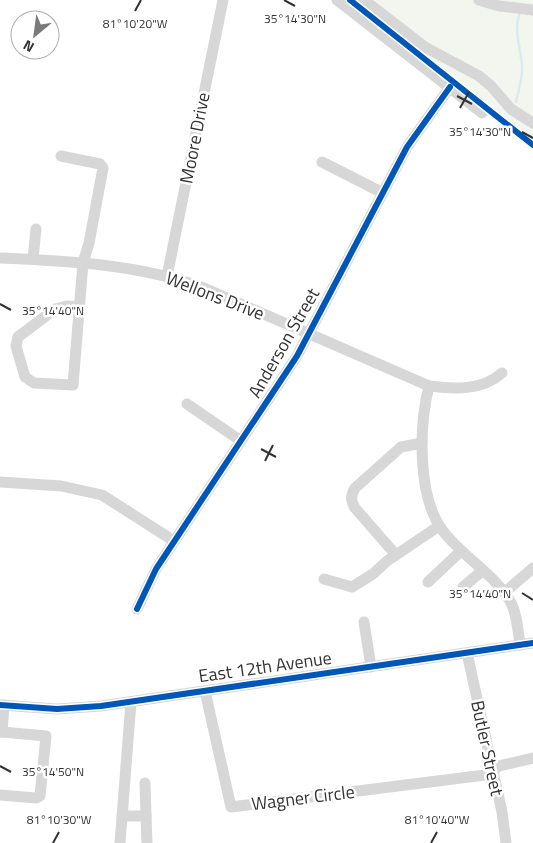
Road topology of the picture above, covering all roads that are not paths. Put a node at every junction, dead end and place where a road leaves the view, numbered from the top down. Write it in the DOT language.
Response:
graph roads {
  1 [pos="223,0"];
  2 [pos="337,0"];
  3 [pos="364,0"];
  4 [pos="479,0"];
  5 [pos="530,10"];
  6 [pos="450,88"];
  7 [pos="482,113"];
  8 [pos="533,123"];
  9 [pos="61,156"];
  10 [pos="322,162"];
  11 [pos="381,192"];
  12 [pos="36,229"];
  13 [pos="0,258"];
  14 [pos="33,259"];
  15 [pos="83,263"];
  16 [pos="167,276"];
  17 [pos="79,307"];
  18 [pos="310,334"];
  19 [pos="502,373"];
  20 [pos="428,386"];
  21 [pos="187,404"];
  22 [pos="241,441"];
  23 [pos="422,443"];
  24 [pos="0,482"];
  25 [pos="439,526"];
  26 [pos="174,542"];
  27 [pos="461,551"];
  28 [pos="391,558"];
  29 [pos="533,568"];
  30 [pos="482,571"];
  31 [pos="324,579"];
  32 [pos="428,582"];
  33 [pos="463,587"];
  34 [pos="504,593"];
  35 [pos="137,609"];
  36 [pos="364,622"];
  37 [pos="533,643"];
  38 [pos="520,645"];
  39 [pos="467,653"];
  40 [pos="371,667"];
  41 [pos="205,691"];
  42 [pos="131,702"];
  43 [pos="2,705"];
  44 [pos="1,732"];
  45 [pos="533,758"];
  46 [pos="492,770"];
  47 [pos="145,783"];
  48 [pos="0,795"];
  49 [pos="122,816"];
  50 [pos="146,816"];
  51 [pos="120,843"];
  52 [pos="147,843"];
  53 [pos="506,843"];
  1 -- 16 [label="street, Moore Drive"];
  2 -- 6 [label="street"];
  3 -- 8 [label="street"];
  4 -- 5 [label="street"];
  6 -- 7 [label="street"];
  6 -- 11 [label="street, Anderson Street"];
  9 -- 15 [label="street"];
  10 -- 11 [label="street"];
  11 -- 18 [label="street, Anderson Street"];
  12 -- 14 [label="street"];
  13 -- 14 [label="street, Wellons Drive"];
  14 -- 15 [label="street, Wellons Drive"];
  15 -- 16 [label="street, Wellons Drive"];
  15 -- 17 [label="street"];
  16 -- 18 [label="street, Wellons Drive"];
  17 -- 17 [label="street"];
  18 -- 20 [label="street, Wellons Drive"];
  18 -- 22 [label="street, Anderson Street"];
  19 -- 20 [label="street, Wellons Drive"];
  20 -- 23 [label="street"];
  21 -- 22 [label="street"];
  22 -- 26 [label="street, Anderson Street"];
  23 -- 25 [label="street"];
  23 -- 28 [label="street"];
  24 -- 26 [label="street"];
  25 -- 27 [label="street"];
  25 -- 28 [label="street"];
  26 -- 35 [label="street, Anderson Street"];
  27 -- 30 [label="street"];
  27 -- 32 [label="street"];
  28 -- 31 [label="street"];
  29 -- 34 [label="street"];
  30 -- 33 [label="street"];
  30 -- 34 [label="street"];
  34 -- 38 [label="street"];
  36 -- 40 [label="street"];
  37 -- 38 [label="street, East 12th Avenue"];
  38 -- 39 [label="street, East 12th Avenue"];
  39 -- 40 [label="street, East 12th Avenue"];
  39 -- 46 [label="street, Butler Street"];
  40 -- 41 [label="street, East 12th Avenue"];
  41 -- 42 [label="street, East 12th Avenue"];
  41 -- 46 [label="street, Wagner Circle"];
  42 -- 43 [label="street, East 12th Avenue"];
  42 -- 49 [label="street"];
  43 -- 44 [label="street"];
  44 -- 48 [label="street"];
  45 -- 46 [label="street"];
  46 -- 53 [label="street, Butler Street"];
  47 -- 50 [label="street"];
  49 -- 50 [label="street"];
  49 -- 51 [label="street"];
  50 -- 52 [label="street"];
}
